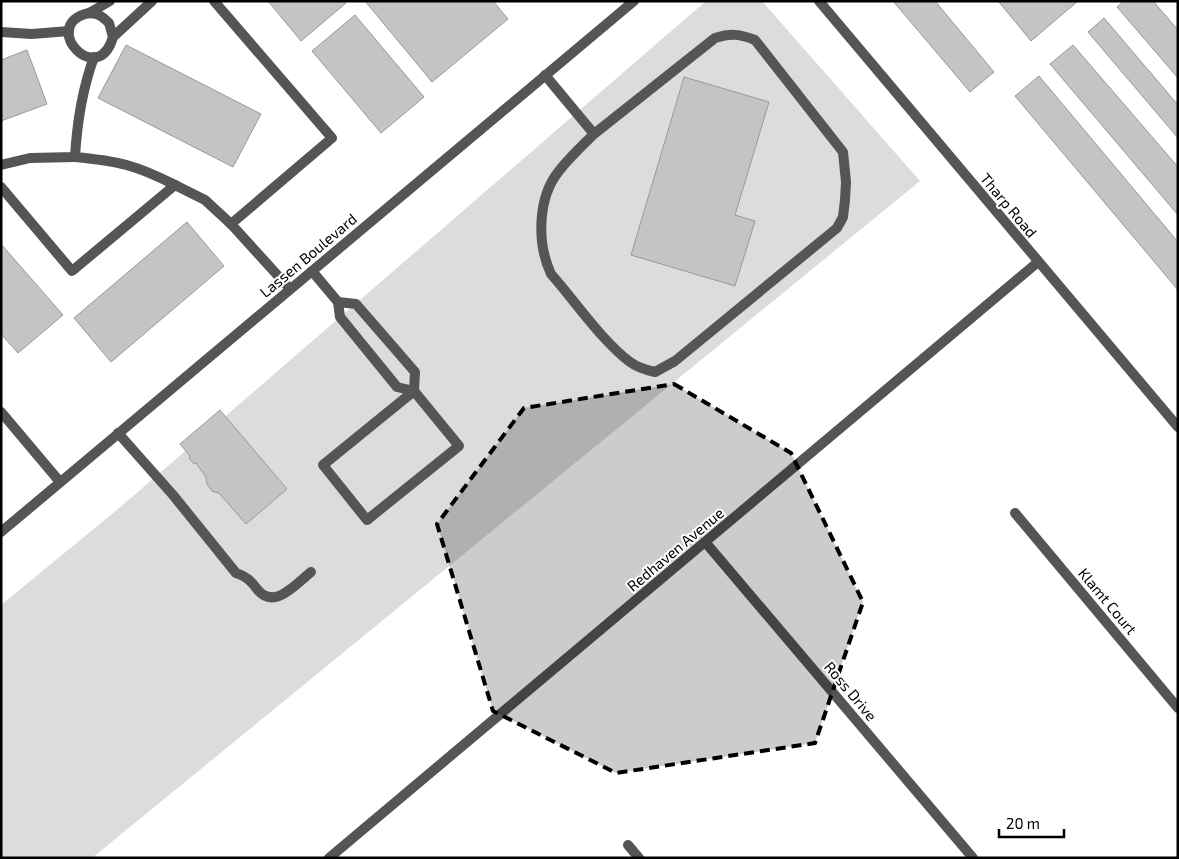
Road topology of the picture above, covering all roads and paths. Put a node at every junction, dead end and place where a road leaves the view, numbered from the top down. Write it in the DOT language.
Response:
graph roads {
  1 [pos="110,1"];
  2 [pos="152,1"];
  3 [pos="214,1"];
  4 [pos="634,1"];
  5 [pos="819,1"];
  6 [pos="89,13"];
  7 [pos="69,31"];
  8 [pos="1,32"];
  9 [pos="112,37"];
  10 [pos="94,57"];
  11 [pos="545,76"];
  12 [pos="594,134"];
  13 [pos="75,157"];
  14 [pos="1,165"];
  15 [pos="175,184"];
  16 [pos="1,187"];
  17 [pos="231,224"];
  18 [pos="1038,262"];
  19 [pos="312,271"];
  20 [pos="290,289"];
  21 [pos="338,302"];
  22 [pos="414,391"];
  23 [pos="1,412"];
  24 [pos="1178,427"];
  25 [pos="118,433"];
  26 [pos="60,482"];
  27 [pos="1015,513"];
  28 [pos="1,532"];
  29 [pos="706,543"];
  30 [pos="311,572"];
  31 [pos="1178,708"];
  32 [pos="628,845"];
  33 [pos="329,858"];
  34 [pos="640,858"];
  35 [pos="973,858"];
  1 -- 6 [label="street"];
  2 -- 9 [label="street"];
  3 -- 17 [label="street"];
  4 -- 11 [label="street, Lassen Boulevard"];
  5 -- 18 [label="street, Tharp Road"];
  6 -- 7 [label="street"];
  6 -- 9 [label="street"];
  7 -- 8 [label="street"];
  7 -- 10 [label="street"];
  9 -- 10 [label="street"];
  10 -- 13 [label="street"];
  11 -- 12 [label="street"];
  11 -- 19 [label="street, Lassen Boulevard"];
  12 -- 12 [label="street"];
  13 -- 14 [label="street"];
  13 -- 15 [label="street"];
  15 -- 16 [label="street"];
  15 -- 17 [label="street"];
  17 -- 20 [label="street"];
  18 -- 24 [label="street, Tharp Road"];
  18 -- 29 [label="street, Redhaven Avenue"];
  19 -- 20 [label="street, Lassen Boulevard"];
  19 -- 21 [label="street"];
  20 -- 25 [label="street, Lassen Boulevard"];
  21 -- 22 [label="street"];
  21 -- 22 [label="street"];
  22 -- 22 [label="street"];
  23 -- 26 [label="street"];
  25 -- 26 [label="street, Lassen Boulevard"];
  25 -- 30 [label="street"];
  26 -- 28 [label="street, Lassen Boulevard"];
  27 -- 31 [label="street, Klamt Court"];
  29 -- 33 [label="street, Redhaven Avenue"];
  29 -- 35 [label="street, Ross Drive"];
  32 -- 34 [label="street"];
}
